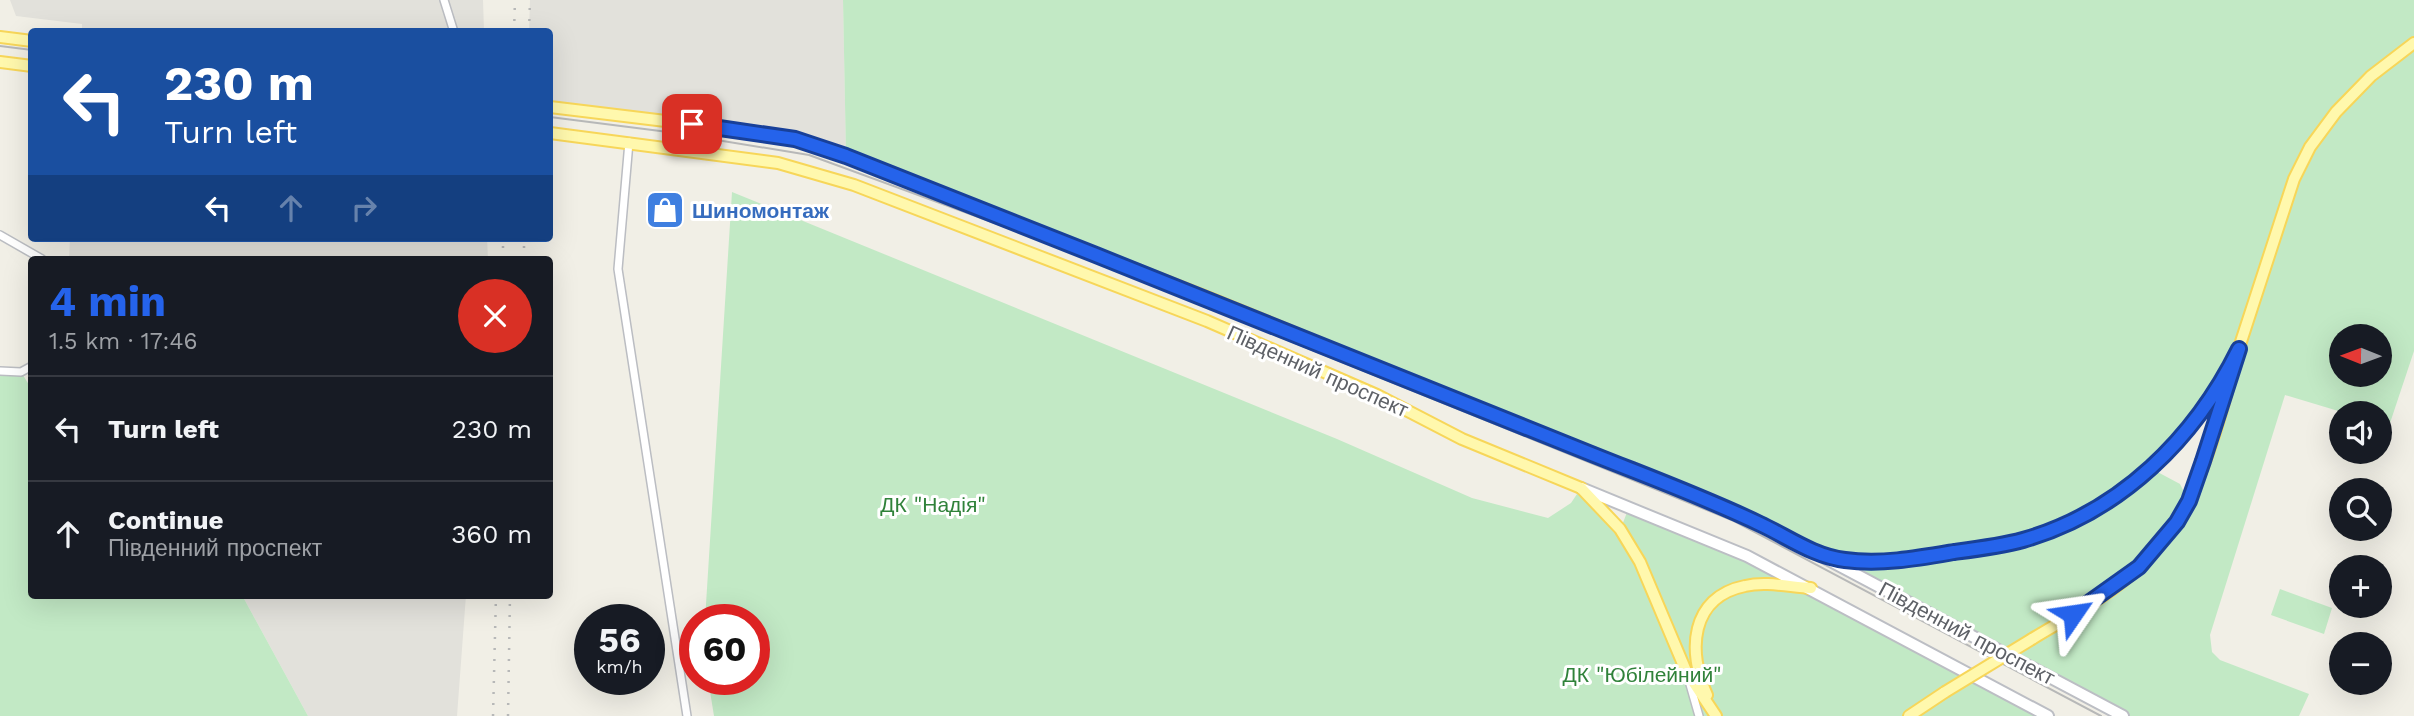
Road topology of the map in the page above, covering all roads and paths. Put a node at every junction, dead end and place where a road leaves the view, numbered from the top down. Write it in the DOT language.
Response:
graph roads {
  1 [pos="444,0"];
  2 [pos="453,28"];
  3 [pos="0,37"];
  4 [pos="28,40"];
  5 [pos="2414,43"];
  6 [pos="0,62"];
  7 [pos="28,66"];
  8 [pos="553,107"];
  9 [pos="553,133"];
  10 [pos="629,142"];
  11 [pos="0,235"];
  12 [pos="37,256"];
  13 [pos="2239,349"];
  14 [pos="28,368"];
  15 [pos="0,371"];
  16 [pos="1581,488"];
  17 [pos="1817,554"];
  18 [pos="1811,588"];
  19 [pos="1686,671"];
  20 [pos="687,716"];
  21 [pos="1699,716"];
  22 [pos="1717,716"];
  23 [pos="1909,716"];
  24 [pos="2048,716"];
  25 [pos="2123,716"];
  1 -- 2 [label="street"];
  3 -- 4 [label="main road"];
  5 -- 13 [label="main road"];
  6 -- 7 [label="main road"];
  8 -- 17 [label="main road, Південний проспект"];
  9 -- 10 [label="main road, Південний проспект"];
  10 -- 16 [label="main road, Південний проспект"];
  10 -- 20 [label="street"];
  11 -- 12 [label="street"];
  13 -- 17 [label="main road"];
  13 -- 23 [label="main road, bridge"];
  14 -- 15 [label="street"];
  16 -- 18 [label="main road, Південний проспект"];
  16 -- 19 [label="main road"];
  17 -- 25 [label="main road, Південний проспект"];
  18 -- 22 [label="main road"];
  18 -- 24 [label="main road, Південний проспект"];
  19 -- 21 [label="street"];
  19 -- 22 [label="main road"];
}
